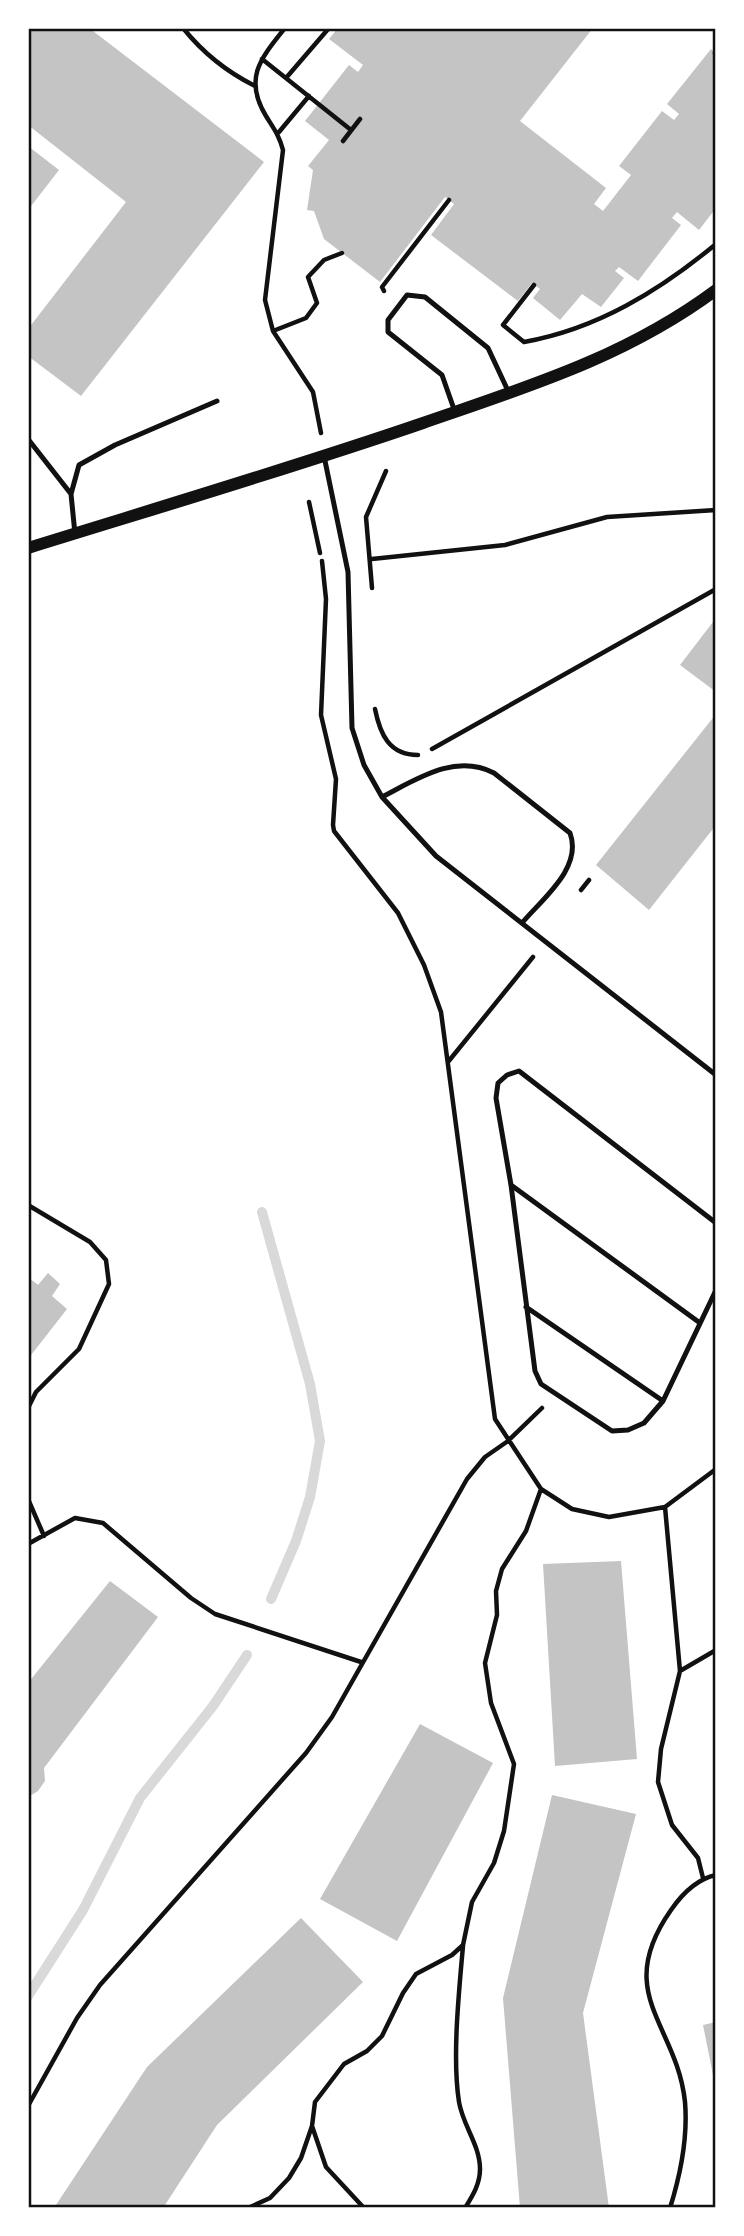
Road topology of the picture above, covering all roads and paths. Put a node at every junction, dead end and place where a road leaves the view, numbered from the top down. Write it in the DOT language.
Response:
graph roads {
  1 [pos="183,28"];
  2 [pos="285,28"];
  3 [pos="329,28"];
  4 [pos="261,59"];
  5 [pos="286,78"];
  6 [pos="255,86"];
  7 [pos="309,96"];
  8 [pos="360,118"];
  9 [pos="351,130"];
  10 [pos="279,132"];
  11 [pos="343,141"];
  12 [pos="449,200"];
  13 [pos="716,244"];
  14 [pos="342,253"];
  15 [pos="534,285"];
  16 [pos="716,290"];
  17 [pos="394,311"];
  18 [pos="273,331"];
  19 [pos="509,393"];
  20 [pos="216,401"];
  21 [pos="455,412"];
  22 [pos="319,416"];
  23 [pos="28,439"];
  24 [pos="324,456"];
  25 [pos="386,471"];
  26 [pos="71,494"];
  27 [pos="716,510"];
  28 [pos="75,534"];
  29 [pos="28,548"];
  30 [pos="372,559"];
  31 [pos="716,589"];
  32 [pos="372,599"];
  33 [pos="374,704"];
  34 [pos="382,797"];
  35 [pos="589,880"];
  36 [pos="575,897"];
  37 [pos="522,923"];
  38 [pos="545,941"];
  39 [pos="448,1063"];
  40 [pos="716,1075"];
  41 [pos="512,1185"];
  42 [pos="28,1205"];
  43 [pos="716,1223"];
  44 [pos="716,1290"];
  45 [pos="526,1307"];
  46 [pos="700,1323"];
  47 [pos="553,1392"];
  48 [pos="663,1401"];
  49 [pos="28,1408"];
  50 [pos="716,1469"];
  51 [pos="541,1489"];
  52 [pos="28,1499"];
  53 [pos="665,1507"];
  54 [pos="44,1536"];
  55 [pos="28,1544"];
  56 [pos="716,1650"];
  57 [pos="361,1662"];
  58 [pos="680,1671"];
  59 [pos="716,1875"];
  60 [pos="463,1945"];
  61 [pos="28,2106"];
  62 [pos="312,2126"];
  63 [pos="248,2208"];
  64 [pos="365,2208"];
  65 [pos="465,2208"];
  66 [pos="670,2208"];
  1 -- 6 [label="path"];
  2 -- 4 [label="path"];
  3 -- 5 [label="path"];
  4 -- 5 [label="path"];
  4 -- 6 [label="path"];
  5 -- 7 [label="path"];
  6 -- 10 [label="path"];
  7 -- 9 [label="path"];
  7 -- 10 [label="path"];
  8 -- 9 [label="path"];
  9 -- 11 [label="path"];
  10 -- 18 [label="path"];
  12 -- 17 [label="path"];
  13 -- 15 [label="path"];
  14 -- 18 [label="path"];
  16 -- 19 [label="street"];
  17 -- 19 [label="lane"];
  17 -- 21 [label="lane"];
  18 -- 22 [label="path"];
  19 -- 21 [label="street"];
  20 -- 26 [label="lane"];
  21 -- 24 [label="street"];
  23 -- 26 [label="lane"];
  24 -- 28 [label="street"];
  24 -- 34 [label="lane"];
  25 -- 30 [label="path"];
  26 -- 28 [label="lane"];
  27 -- 30 [label="path"];
  28 -- 29 [label="street"];
  30 -- 32 [label="path"];
  31 -- 33 [label="path"];
  34 -- 37 [label="lane"];
  34 -- 37 [label="lane"];
  35 -- 36 [label="path"];
  37 -- 38 [label="lane"];
  38 -- 39 [label="path"];
  38 -- 40 [label="lane"];
  41 -- 43 [label="lane"];
  41 -- 45 [label="lane"];
  41 -- 46 [label="lane"];
  42 -- 49 [label="path"];
  44 -- 46 [label="lane"];
  45 -- 47 [label="lane"];
  45 -- 48 [label="lane"];
  46 -- 48 [label="lane"];
  47 -- 48 [label="lane"];
  47 -- 57 [label="path"];
  50 -- 53 [label="path"];
  51 -- 60 [label="path"];
  52 -- 54 [label="path"];
  54 -- 55 [label="path"];
  54 -- 57 [label="path"];
  56 -- 58 [label="path"];
  57 -- 61 [label="path"];
  59 -- 66 [label="path"];
  60 -- 62 [label="path"];
  60 -- 65 [label="path"];
  62 -- 63 [label="path"];
  62 -- 64 [label="path"];
}
